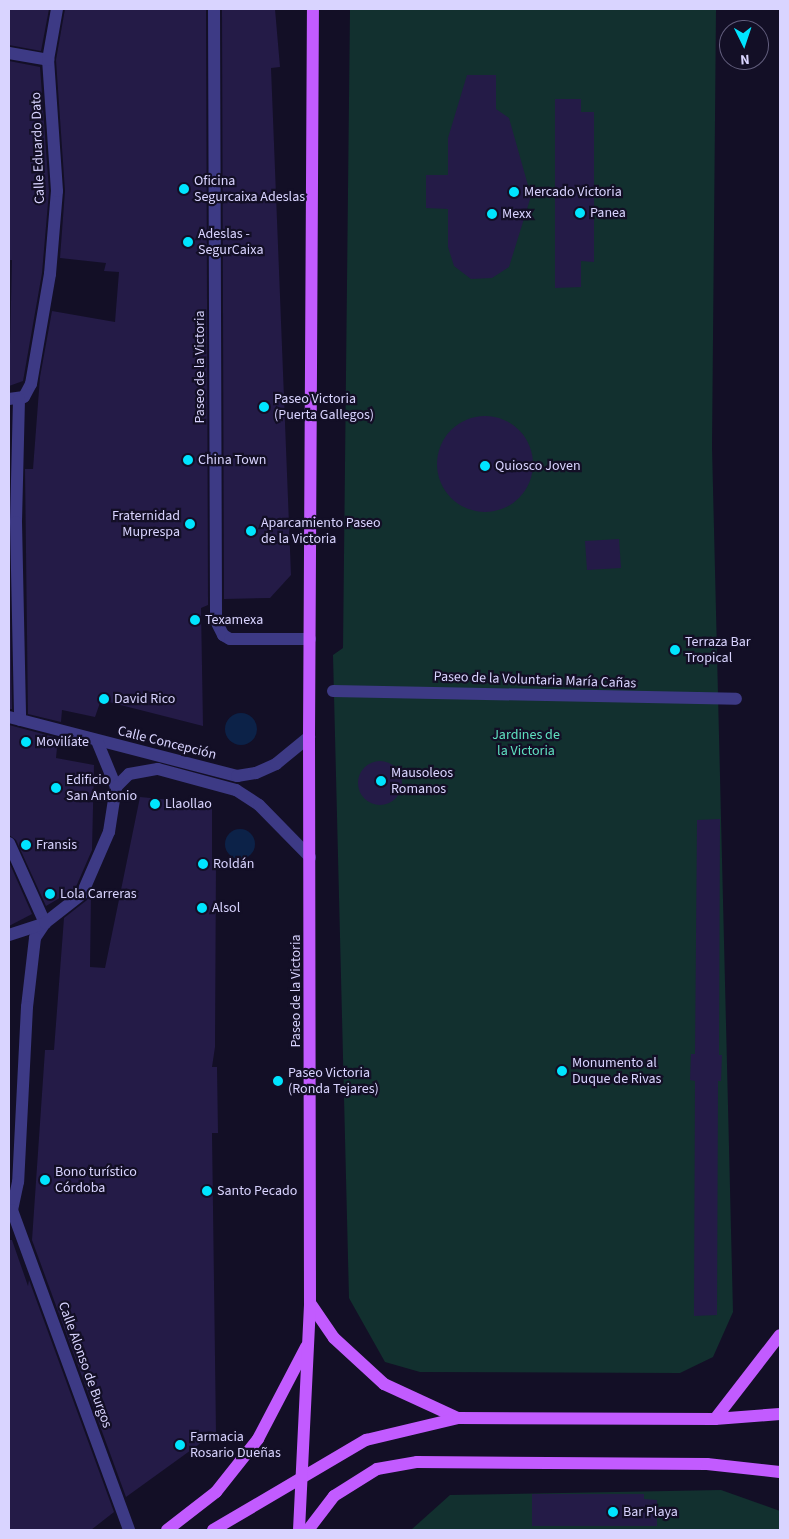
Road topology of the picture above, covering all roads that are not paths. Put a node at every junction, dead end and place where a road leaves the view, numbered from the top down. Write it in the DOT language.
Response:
graph roads {
  1 [pos="57,9"];
  2 [pos="214,9"];
  3 [pos="314,9"];
  4 [pos="9,53"];
  5 [pos="48,60"];
  6 [pos="14,399"];
  7 [pos="310,639"];
  8 [pos="333,691"];
  9 [pos="736,699"];
  10 [pos="14,718"];
  11 [pos="309,737"];
  12 [pos="97,741"];
  13 [pos="116,788"];
  14 [pos="9,843"];
  15 [pos="310,857"];
  16 [pos="46,923"];
  17 [pos="9,935"];
  18 [pos="13,1184"];
  19 [pos="310,1303"];
  20 [pos="780,1334"];
  21 [pos="308,1343"];
  22 [pos="780,1414"];
  23 [pos="458,1418"];
  24 [pos="715,1419"];
  25 [pos="780,1472"];
  26 [pos="301,1478"];
  27 [pos="129,1530"];
  28 [pos="167,1530"];
  29 [pos="215,1530"];
  30 [pos="298,1530"];
  31 [pos="308,1530"];
  1 -- 5 [label="street, Calle Eduardo Dato"];
  2 -- 7 [label="street, Paseo de la Victoria"];
  3 -- 7 [label="main road, Paseo de la Victoria"];
  4 -- 5 [label="street"];
  5 -- 6 [label="street, Calle Eduardo Dato"];
  6 -- 10 [label="street, Calle Eduardo Dato"];
  7 -- 11 [label="main road, Paseo de la Victoria"];
  8 -- 9 [label="street, Paseo de la Voluntaria María Cañas"];
  10 -- 12 [label="street, Calle Concepción"];
  11 -- 12 [label="street, Calle Concepción"];
  11 -- 15 [label="main road, Paseo de la Victoria"];
  12 -- 13 [label="street"];
  13 -- 15 [label="street, Calle Concepción"];
  13 -- 16 [label="street"];
  14 -- 16 [label="street"];
  15 -- 19 [label="main road, Paseo de la Victoria"];
  16 -- 17 [label="street"];
  16 -- 18 [label="street"];
  18 -- 27 [label="street, Calle Alonso de Burgos"];
  19 -- 21 [label="main road, Paseo de la Victoria"];
  19 -- 23 [label="main road"];
  20 -- 24 [label="main road"];
  21 -- 26 [label="main road, Paseo de la Victoria"];
  21 -- 28 [label="main road"];
  22 -- 24 [label="main road"];
  23 -- 24 [label="main road"];
  23 -- 26 [label="main road"];
  25 -- 31 [label="main road"];
  26 -- 29 [label="main road"];
  26 -- 30 [label="main road, Paseo de la Victoria"];
}
